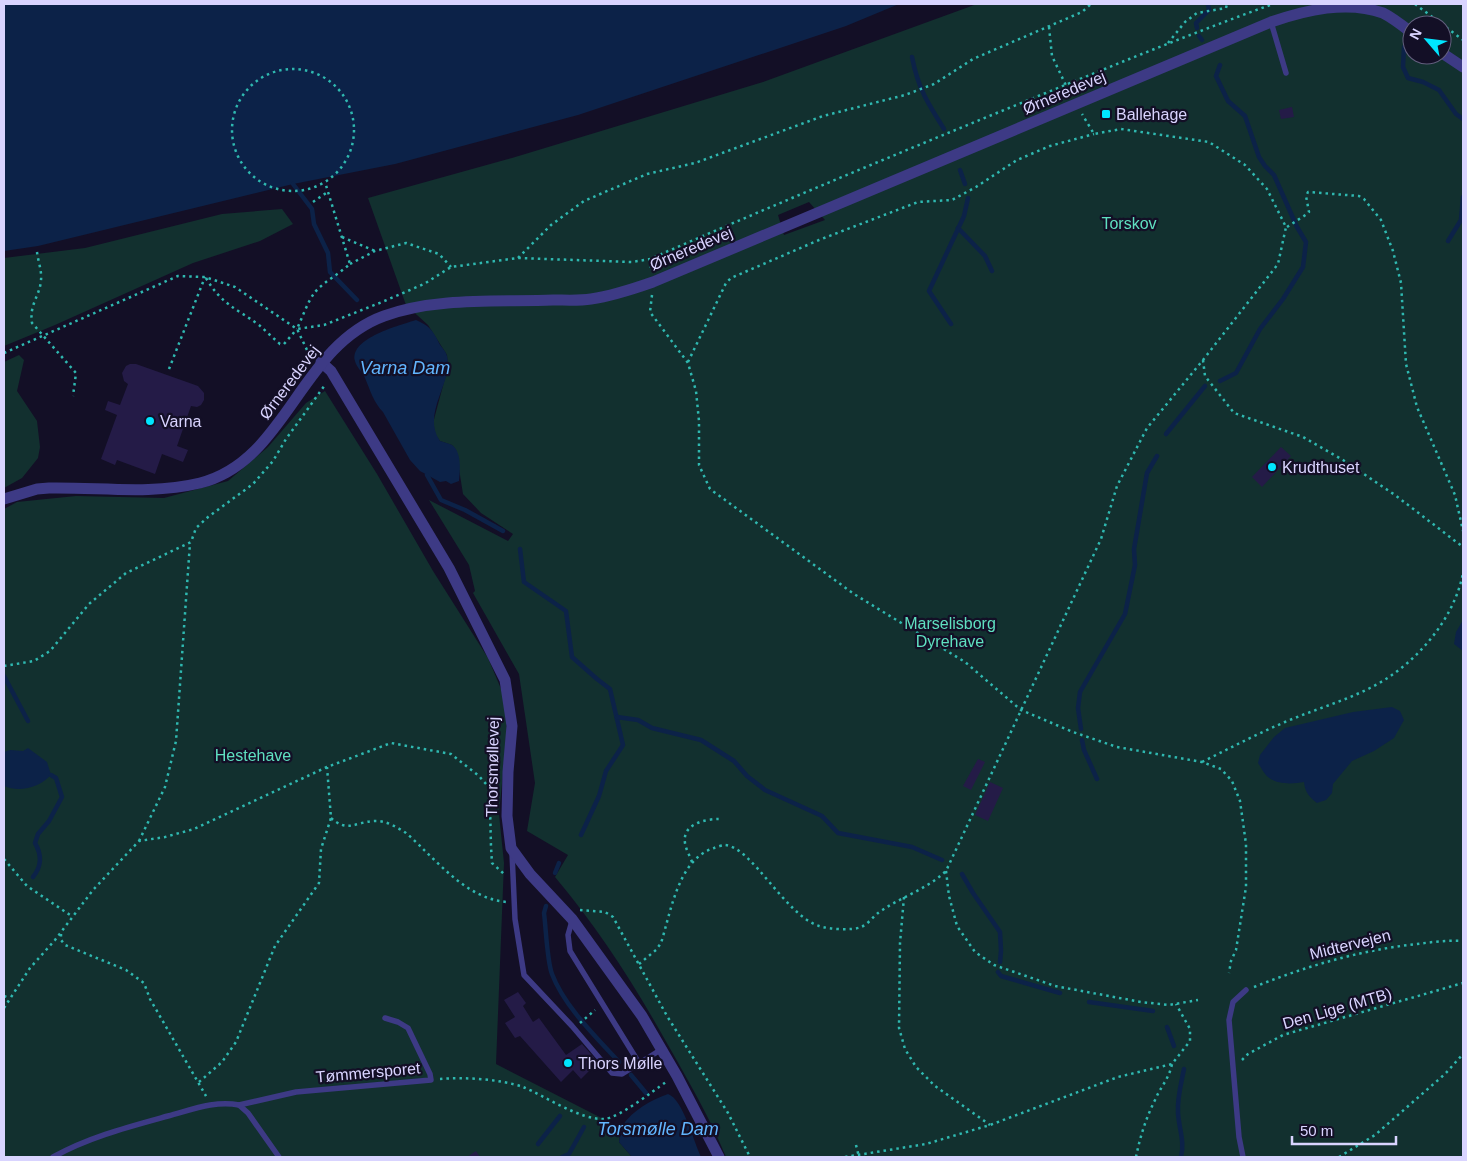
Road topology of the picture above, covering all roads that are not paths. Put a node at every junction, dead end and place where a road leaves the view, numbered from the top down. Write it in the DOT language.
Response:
graph roads {
  1 [pos="1271,22"];
  2 [pos="1402,26"];
  3 [pos="1452,60"];
  4 [pos="1463,67"];
  5 [pos="1286,73"];
  6 [pos="322,362"];
  7 [pos="4,499"];
  8 [pos="512,848"];
  9 [pos="576,915"];
  10 [pos="1246,990"];
  11 [pos="386,1018"];
  12 [pos="662,1050"];
  13 [pos="638,1064"];
  14 [pos="239,1104"];
  15 [pos="52,1157"];
  16 [pos="279,1157"];
  17 [pos="719,1157"];
  18 [pos="1243,1157"];
  1 -- 2 [label="street, Ørneredevej"];
  1 -- 5 [label="lane"];
  1 -- 6 [label="street, Ørneredevej"];
  3 -- 4 [label="street"];
  6 -- 7 [label="street, Ørneredevej"];
  6 -- 8 [label="street, Thorsmøllevej"];
  8 -- 9 [label="street, Thorsmøllevej"];
  8 -- 13 [label="lane"];
  9 -- 12 [label="street, Thorsmøllevej"];
  9 -- 13 [label="lane"];
  10 -- 18 [label="lane"];
  11 -- 14 [label="lane, Tømmersporet"];
  12 -- 13 [label="lane"];
  12 -- 17 [label="street, Thorsmøllevej"];
  14 -- 15 [label="lane, Tømmersporet"];
  14 -- 16 [label="lane"];
}
